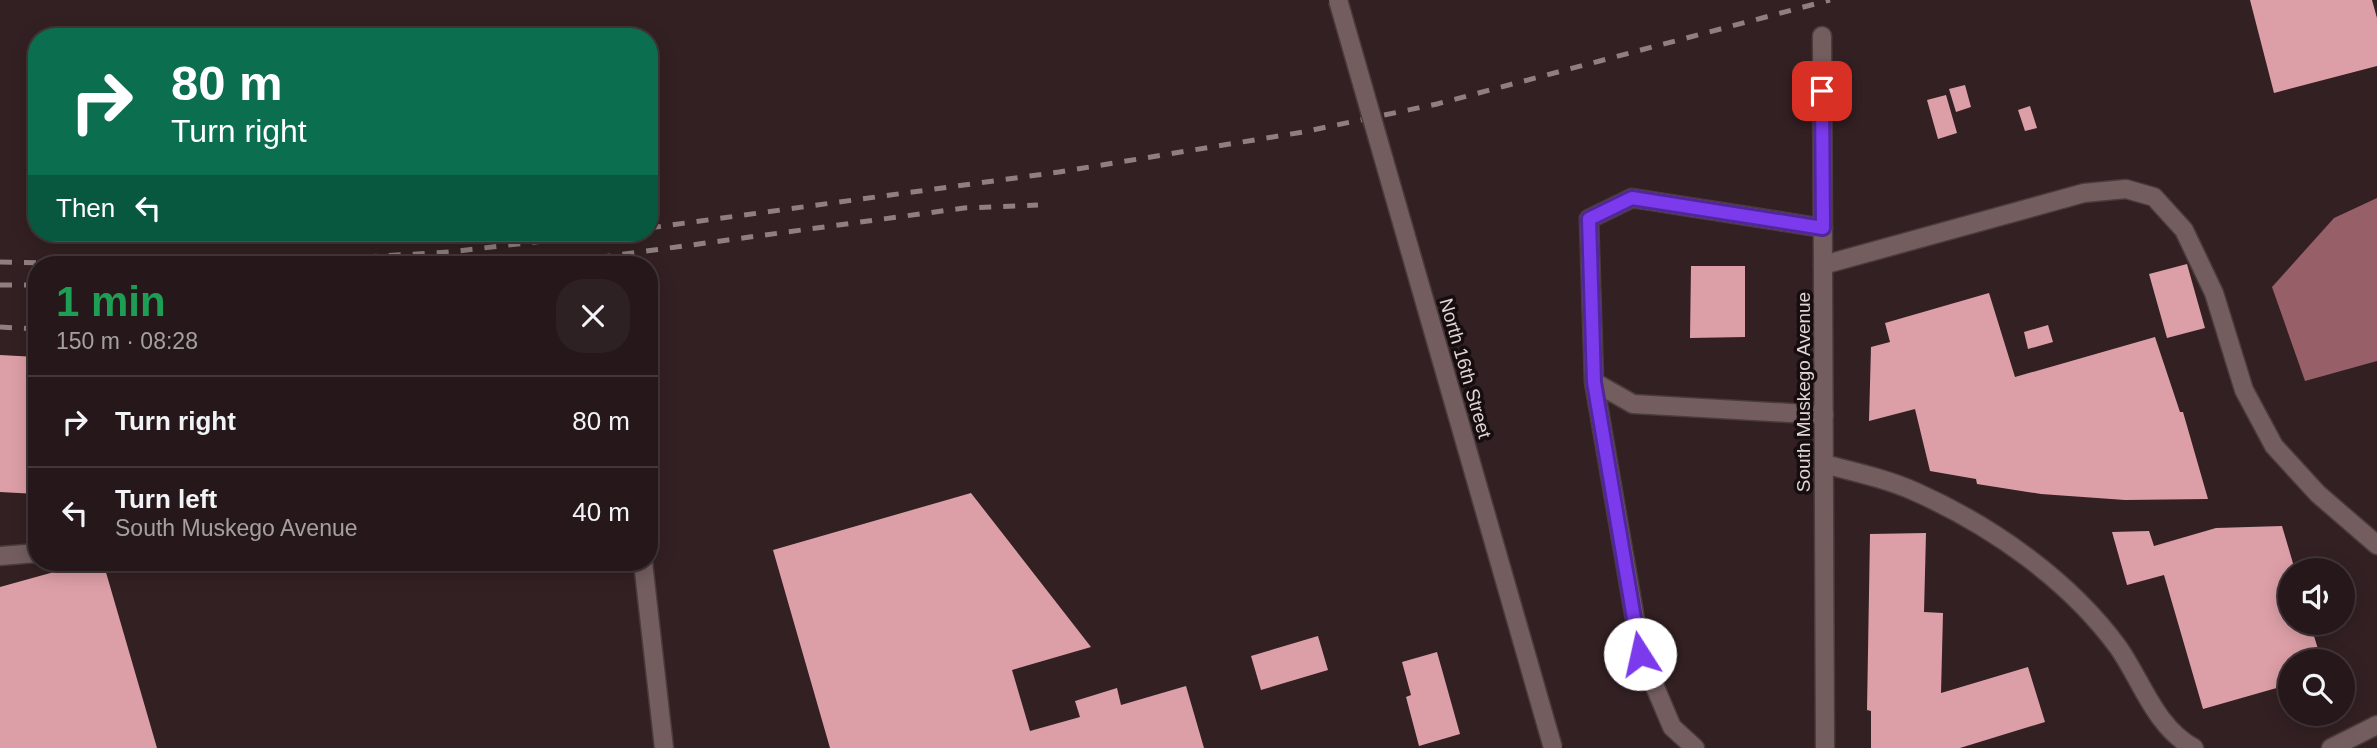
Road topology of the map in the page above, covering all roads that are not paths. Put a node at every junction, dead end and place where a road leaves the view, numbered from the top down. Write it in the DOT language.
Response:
graph roads {
  1 [pos="1338,0"];
  2 [pos="1822,36"];
  3 [pos="1823,228"];
  4 [pos="1823,265"];
  5 [pos="1594,382"];
  6 [pos="1824,415"];
  7 [pos="1824,464"];
  8 [pos="2377,545"];
  9 [pos="28,554"];
  10 [pos="0,556"];
  11 [pos="644,571"];
  12 [pos="2377,725"];
  13 [pos="664,748"];
  14 [pos="1553,748"];
  15 [pos="1695,748"];
  16 [pos="1825,748"];
  17 [pos="2194,748"];
  18 [pos="2331,748"];
  1 -- 14 [label="main road, North 16th Street, bridge"];
  2 -- 3 [label="main road, South Muskego Avenue"];
  3 -- 4 [label="main road, South Muskego Avenue"];
  3 -- 5 [label="main road"];
  4 -- 6 [label="main road, South Muskego Avenue"];
  4 -- 8 [label="main road"];
  5 -- 6 [label="main road"];
  5 -- 15 [label="main road"];
  6 -- 7 [label="main road, South Muskego Avenue"];
  7 -- 16 [label="main road, South Muskego Avenue"];
  7 -- 17 [label="main road"];
  9 -- 10 [label="main road"];
  11 -- 13 [label="main road"];
  12 -- 18 [label="main road"];
}
